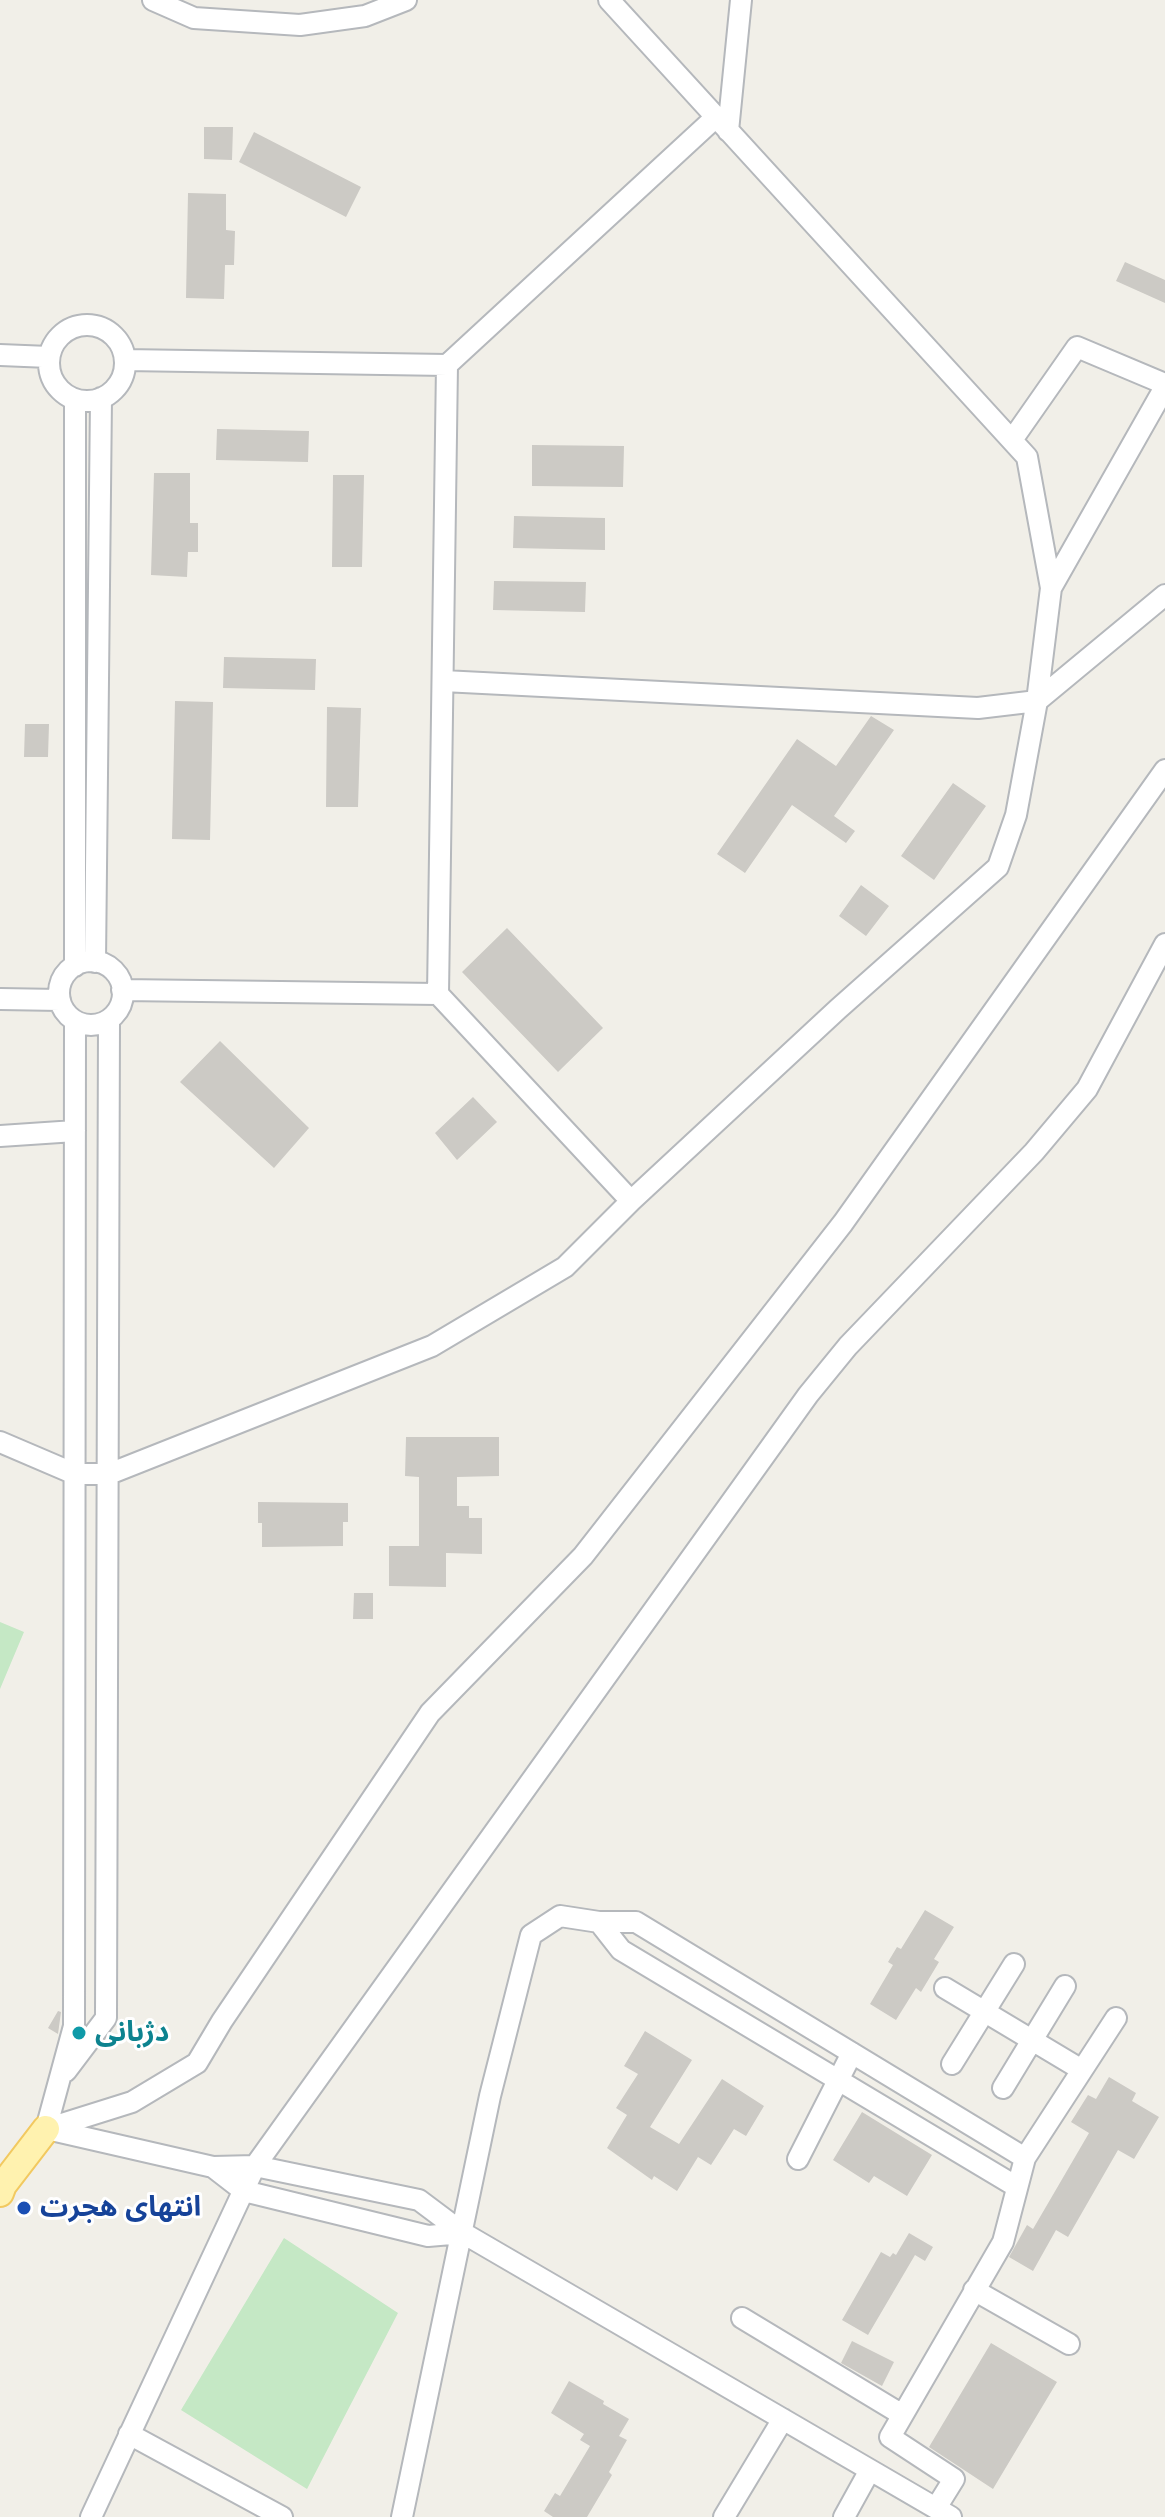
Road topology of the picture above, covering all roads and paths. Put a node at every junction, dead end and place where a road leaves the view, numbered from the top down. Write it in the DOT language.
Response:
graph roads {
  1 [pos="153,0"];
  2 [pos="406,0"];
  3 [pos="609,0"];
  4 [pos="741,0"];
  5 [pos="722,124"];
  6 [pos="0,355"];
  7 [pos="49,357"];
  8 [pos="125,360"];
  9 [pos="447,365"];
  10 [pos="1165,386"];
  11 [pos="101,398"];
  12 [pos="75,399"];
  13 [pos="1012,440"];
  14 [pos="1051,588"];
  15 [pos="1165,595"];
  16 [pos="443,681"];
  17 [pos="1037,701"];
  18 [pos="1165,770"];
  19 [pos="1165,944"];
  20 [pos="85,964"];
  21 [pos="122,990"];
  22 [pos="438,994"];
  23 [pos="0,999"];
  24 [pos="60,1000"];
  25 [pos="109,1020"];
  26 [pos="75,1021"];
  27 [pos="75,1131"];
  28 [pos="0,1136"];
  29 [pos="631,1201"];
  30 [pos="0,1442"];
  31 [pos="75,1474"];
  32 [pos="109,1474"];
  33 [pos="599,1922"];
  34 [pos="1014,1964"];
  35 [pos="1065,1986"];
  36 [pos="945,1988"];
  37 [pos="984,2012"];
  38 [pos="1116,2018"];
  39 [pos="1032,2041"];
  40 [pos="852,2053"];
  41 [pos="952,2064"];
  42 [pos="1082,2070"];
  43 [pos="838,2080"];
  44 [pos="59,2081"];
  45 [pos="1003,2088"];
  46 [pos="46,2129"];
  47 [pos="0,2157"];
  48 [pos="1025,2158"];
  49 [pos="798,2159"];
  50 [pos="255,2166"];
  51 [pos="213,2167"];
  52 [pos="1017,2187"];
  53 [pos="244,2191"];
  54 [pos="0,2193"];
  55 [pos="463,2233"];
  56 [pos="974,2290"];
  57 [pos="742,2318"];
  58 [pos="1069,2344"];
  59 [pos="901,2414"];
  60 [pos="783,2419"];
  61 [pos="129,2434"];
  62 [pos="870,2470"];
  63 [pos="944,2512"];
  64 [pos="91,2517"];
  65 [pos="282,2517"];
  66 [pos="402,2517"];
  67 [pos="724,2517"];
  68 [pos="844,2517"];
  1 -- 2 [label="lane"];
  3 -- 5 [label="lane"];
  4 -- 5 [label="lane"];
  5 -- 9 [label="lane"];
  5 -- 13 [label="lane"];
  6 -- 7 [label="lane"];
  7 -- 8 [label="lane"];
  7 -- 12 [label="lane"];
  8 -- 9 [label="lane"];
  8 -- 11 [label="lane"];
  9 -- 16 [label="lane"];
  10 -- 13 [label="lane"];
  10 -- 14 [label="lane"];
  11 -- 12 [label="lane"];
  11 -- 20 [label="lane"];
  12 -- 20 [label="lane"];
  13 -- 14 [label="lane"];
  14 -- 17 [label="lane"];
  15 -- 17 [label="lane"];
  16 -- 17 [label="lane"];
  16 -- 22 [label="lane"];
  17 -- 29 [label="lane"];
  18 -- 46 [label="lane"];
  19 -- 50 [label="lane"];
  20 -- 21 [label="lane"];
  20 -- 24 [label="lane"];
  21 -- 22 [label="lane"];
  21 -- 25 [label="lane"];
  22 -- 29 [label="lane"];
  23 -- 24 [label="lane"];
  24 -- 26 [label="lane"];
  25 -- 26 [label="lane"];
  25 -- 32 [label="lane"];
  26 -- 27 [label="lane"];
  27 -- 28 [label="lane"];
  27 -- 31 [label="lane"];
  29 -- 32 [label="lane"];
  30 -- 31 [label="lane"];
  31 -- 32 [label="lane"];
  31 -- 44 [label="lane"];
  32 -- 44 [label="lane"];
  33 -- 40 [label="lane"];
  33 -- 43 [label="lane"];
  33 -- 55 [label="lane"];
  34 -- 37 [label="lane"];
  35 -- 39 [label="lane"];
  36 -- 37 [label="lane"];
  37 -- 39 [label="lane"];
  37 -- 41 [label="lane"];
  38 -- 42 [label="lane"];
  39 -- 42 [label="lane"];
  39 -- 45 [label="lane"];
  40 -- 43 [label="lane"];
  40 -- 48 [label="lane"];
  42 -- 48 [label="lane"];
  43 -- 49 [label="lane"];
  43 -- 52 [label="lane"];
  44 -- 46 [label="lane"];
  46 -- 47 [label="main road"];
  46 -- 51 [label="lane"];
  46 -- 54 [label="main road"];
  48 -- 52 [label="lane"];
  50 -- 51 [label="lane"];
  50 -- 53 [label="lane"];
  50 -- 55 [label="lane"];
  51 -- 53 [label="lane"];
  52 -- 56 [label="lane"];
  53 -- 55 [label="lane"];
  53 -- 61 [label="lane"];
  55 -- 60 [label="lane"];
  55 -- 66 [label="lane"];
  56 -- 58 [label="lane"];
  56 -- 59 [label="lane"];
  57 -- 59 [label="lane"];
  59 -- 63 [label="lane"];
  60 -- 62 [label="lane"];
  60 -- 67 [label="lane"];
  61 -- 64 [label="lane"];
  61 -- 65 [label="lane"];
  62 -- 63 [label="lane"];
  62 -- 68 [label="lane"];
}
